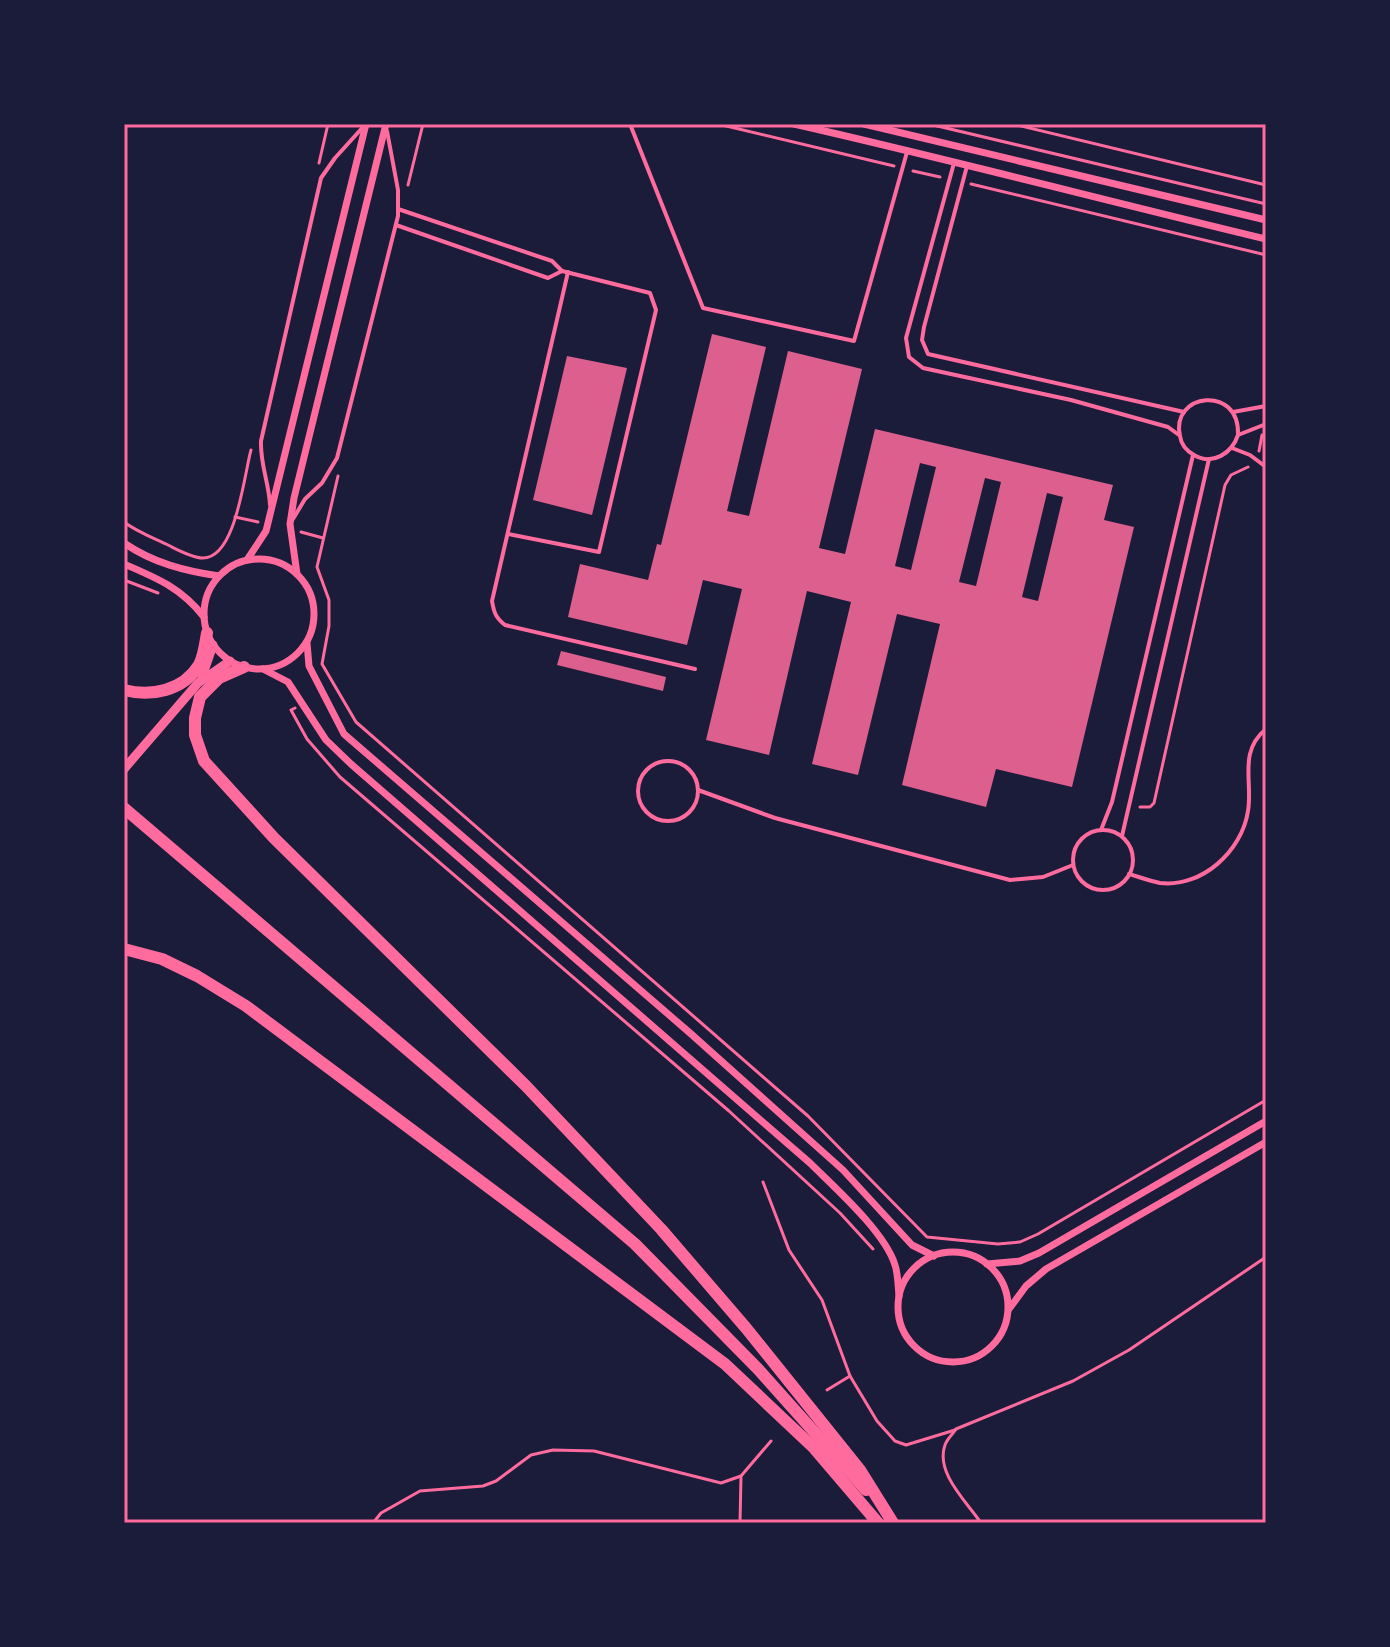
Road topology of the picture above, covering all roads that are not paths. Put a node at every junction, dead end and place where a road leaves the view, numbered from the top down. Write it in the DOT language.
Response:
graph roads {
  1 [pos="366,124"];
  2 [pos="630,124"];
  3 [pos="794,124"];
  4 [pos="864,124"];
  5 [pos="386,125"];
  6 [pos="907,150"];
  7 [pos="955,161"];
  8 [pos="968,164"];
  9 [pos="398,209"];
  10 [pos="1266,220"];
  11 [pos="396,225"];
  12 [pos="1266,239"];
  13 [pos="565,271"];
  14 [pos="1266,406"];
  15 [pos="1184,412"];
  16 [pos="1233,412"];
  17 [pos="1266,424"];
  18 [pos="1179,435"];
  19 [pos="1238,435"];
  20 [pos="1232,448"];
  21 [pos="1193,455"];
  22 [pos="1209,459"];
  23 [pos="1266,467"];
  24 [pos="270,515"];
  25 [pos="290,524"];
  26 [pos="508,534"];
  27 [pos="124,543"];
  28 [pos="247,560"];
  29 [pos="124,564"];
  30 [pos="297,574"];
  31 [pos="219,576"];
  32 [pos="204,617"];
  33 [pos="210,639"];
  34 [pos="307,643"];
  35 [pos="230,661"];
  36 [pos="244,667"];
  37 [pos="263,669"];
  38 [pos="695,669"];
  39 [pos="198,683"];
  40 [pos="124,690"];
  41 [pos="1266,729"];
  42 [pos="124,769"];
  43 [pos="698,790"];
  44 [pos="124,808"];
  45 [pos="1101,830"];
  46 [pos="1122,836"];
  47 [pos="1073,865"];
  48 [pos="1129,874"];
  49 [pos="124,949"];
  50 [pos="1266,1121"];
  51 [pos="1266,1142"];
  52 [pos="934,1256"];
  53 [pos="987,1264"];
  54 [pos="899,1296"];
  55 [pos="1008,1311"];
  56 [pos="878,1523"];
  57 [pos="890,1523"];
  1 -- 24 [label="street"];
  1 -- 24 [label="lane"];
  2 -- 6 [label="lane"];
  3 -- 6 [label="street"];
  4 -- 10 [label="street"];
  5 -- 9 [label="lane"];
  5 -- 25 [label="street"];
  6 -- 7 [label="street"];
  7 -- 8 [label="street"];
  7 -- 18 [label="lane"];
  8 -- 12 [label="street"];
  8 -- 15 [label="lane"];
  9 -- 11 [label="lane"];
  9 -- 13 [label="lane"];
  11 -- 13 [label="lane"];
  11 -- 25 [label="lane"];
  13 -- 26 [label="lane"];
  13 -- 26 [label="lane"];
  14 -- 16 [label="lane"];
  15 -- 16 [label="lane"];
  15 -- 18 [label="lane"];
  16 -- 19 [label="lane"];
  17 -- 19 [label="lane"];
  18 -- 21 [label="lane"];
  19 -- 20 [label="lane"];
  20 -- 22 [label="lane"];
  20 -- 23 [label="lane"];
  21 -- 22 [label="lane"];
  21 -- 45 [label="lane"];
  22 -- 46 [label="lane"];
  24 -- 28 [label="street"];
  25 -- 30 [label="street"];
  26 -- 38 [label="lane"];
  27 -- 31 [label="street"];
  28 -- 30 [label="street"];
  28 -- 31 [label="street"];
  29 -- 32 [label="street"];
  30 -- 34 [label="street"];
  31 -- 32 [label="street"];
  32 -- 33 [label="street"];
  33 -- 35 [label="street"];
  33 -- 39 [label="street"];
  33 -- 40 [label="highway"];
  34 -- 37 [label="street"];
  34 -- 52 [label="street"];
  35 -- 36 [label="street"];
  35 -- 39 [label="street"];
  36 -- 37 [label="street"];
  36 -- 57 [label="highway"];
  37 -- 54 [label="street"];
  39 -- 42 [label="street"];
  41 -- 48 [label="lane"];
  43 -- 43 [label="lane"];
  43 -- 47 [label="lane"];
  44 -- 57 [label="highway"];
  45 -- 46 [label="lane"];
  45 -- 47 [label="lane"];
  46 -- 48 [label="lane"];
  47 -- 48 [label="lane"];
  49 -- 56 [label="highway"];
  50 -- 53 [label="street"];
  51 -- 55 [label="street"];
  52 -- 53 [label="street"];
  52 -- 54 [label="street"];
  53 -- 55 [label="street"];
  54 -- 55 [label="street"];
}
